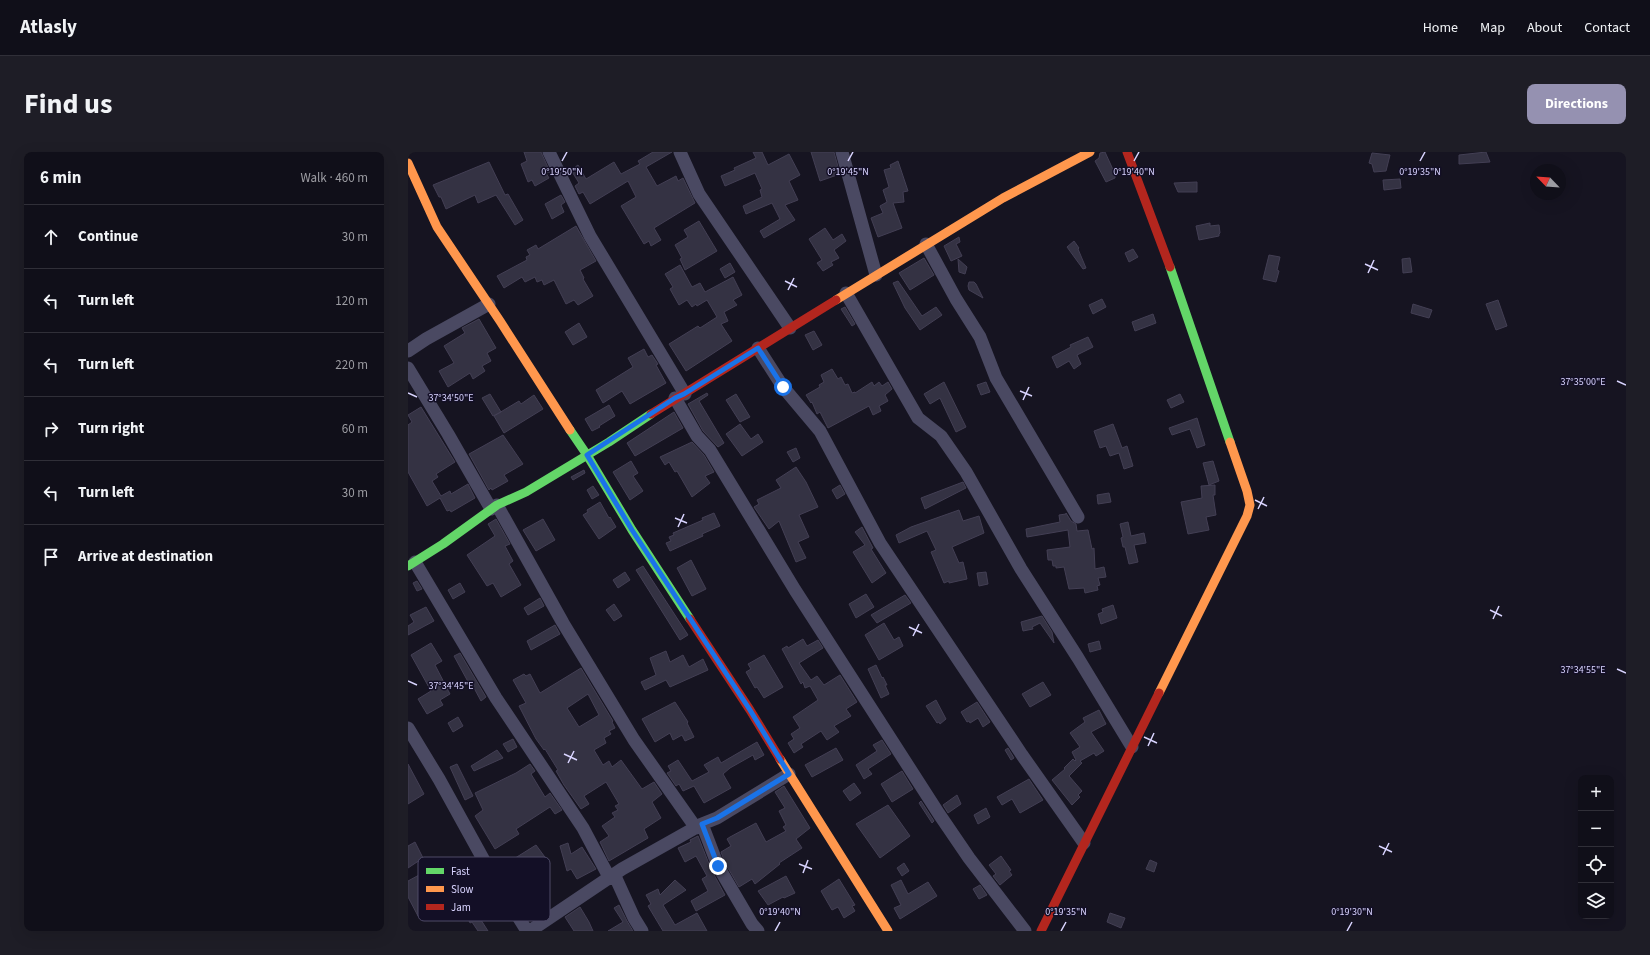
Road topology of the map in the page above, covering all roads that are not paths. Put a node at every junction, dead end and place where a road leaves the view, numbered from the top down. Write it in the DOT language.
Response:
graph roads {
  1 [pos="549,152"];
  2 [pos="680,152"];
  3 [pos="842,152"];
  4 [pos="1090,152"];
  5 [pos="1127,152"];
  6 [pos="408,163"];
  7 [pos="926,244"];
  8 [pos="876,275"];
  9 [pos="846,293"];
  10 [pos="489,304"];
  11 [pos="790,328"];
  12 [pos="758,348"];
  13 [pos="408,351"];
  14 [pos="408,368"];
  15 [pos="680,396"];
  16 [pos="587,455"];
  17 [pos="494,507"];
  18 [pos="1078,517"];
  19 [pos="411,564"];
  20 [pos="408,728"];
  21 [pos="1132,747"];
  22 [pos="789,774"];
  23 [pos="699,826"];
  24 [pos="1084,843"];
  25 [pos="482,857"];
  26 [pos="612,876"];
  27 [pos="550,917"];
  28 [pos="522,921"];
  29 [pos="544,921"];
  30 [pos="529,931"];
  31 [pos="642,931"];
  32 [pos="758,931"];
  33 [pos="888,931"];
  34 [pos="1025,931"];
  35 [pos="1042,931"];
  1 -- 15 [label="street"];
  2 -- 11 [label="street"];
  3 -- 8 [label="street"];
  4 -- 7 [label="street"];
  5 -- 21 [label="street"];
  6 -- 10 [label="street"];
  7 -- 8 [label="street"];
  7 -- 18 [label="street"];
  8 -- 9 [label="street"];
  9 -- 11 [label="street"];
  9 -- 21 [label="street"];
  10 -- 13 [label="street"];
  10 -- 16 [label="street"];
  11 -- 12 [label="street"];
  12 -- 15 [label="street"];
  12 -- 24 [label="street"];
  14 -- 17 [label="street"];
  15 -- 16 [label="street"];
  15 -- 34 [label="street"];
  16 -- 17 [label="street"];
  16 -- 22 [label="street"];
  17 -- 19 [label="street"];
  17 -- 23 [label="street"];
  19 -- 26 [label="street"];
  20 -- 25 [label="street"];
  21 -- 24 [label="street"];
  22 -- 23 [label="street"];
  22 -- 33 [label="street"];
  23 -- 26 [label="street"];
  23 -- 32 [label="street"];
  24 -- 35 [label="street"];
  26 -- 27 [label="street"];
  26 -- 31 [label="street"];
  28 -- 30 [label="street"];
  29 -- 30 [label="street"];
}
